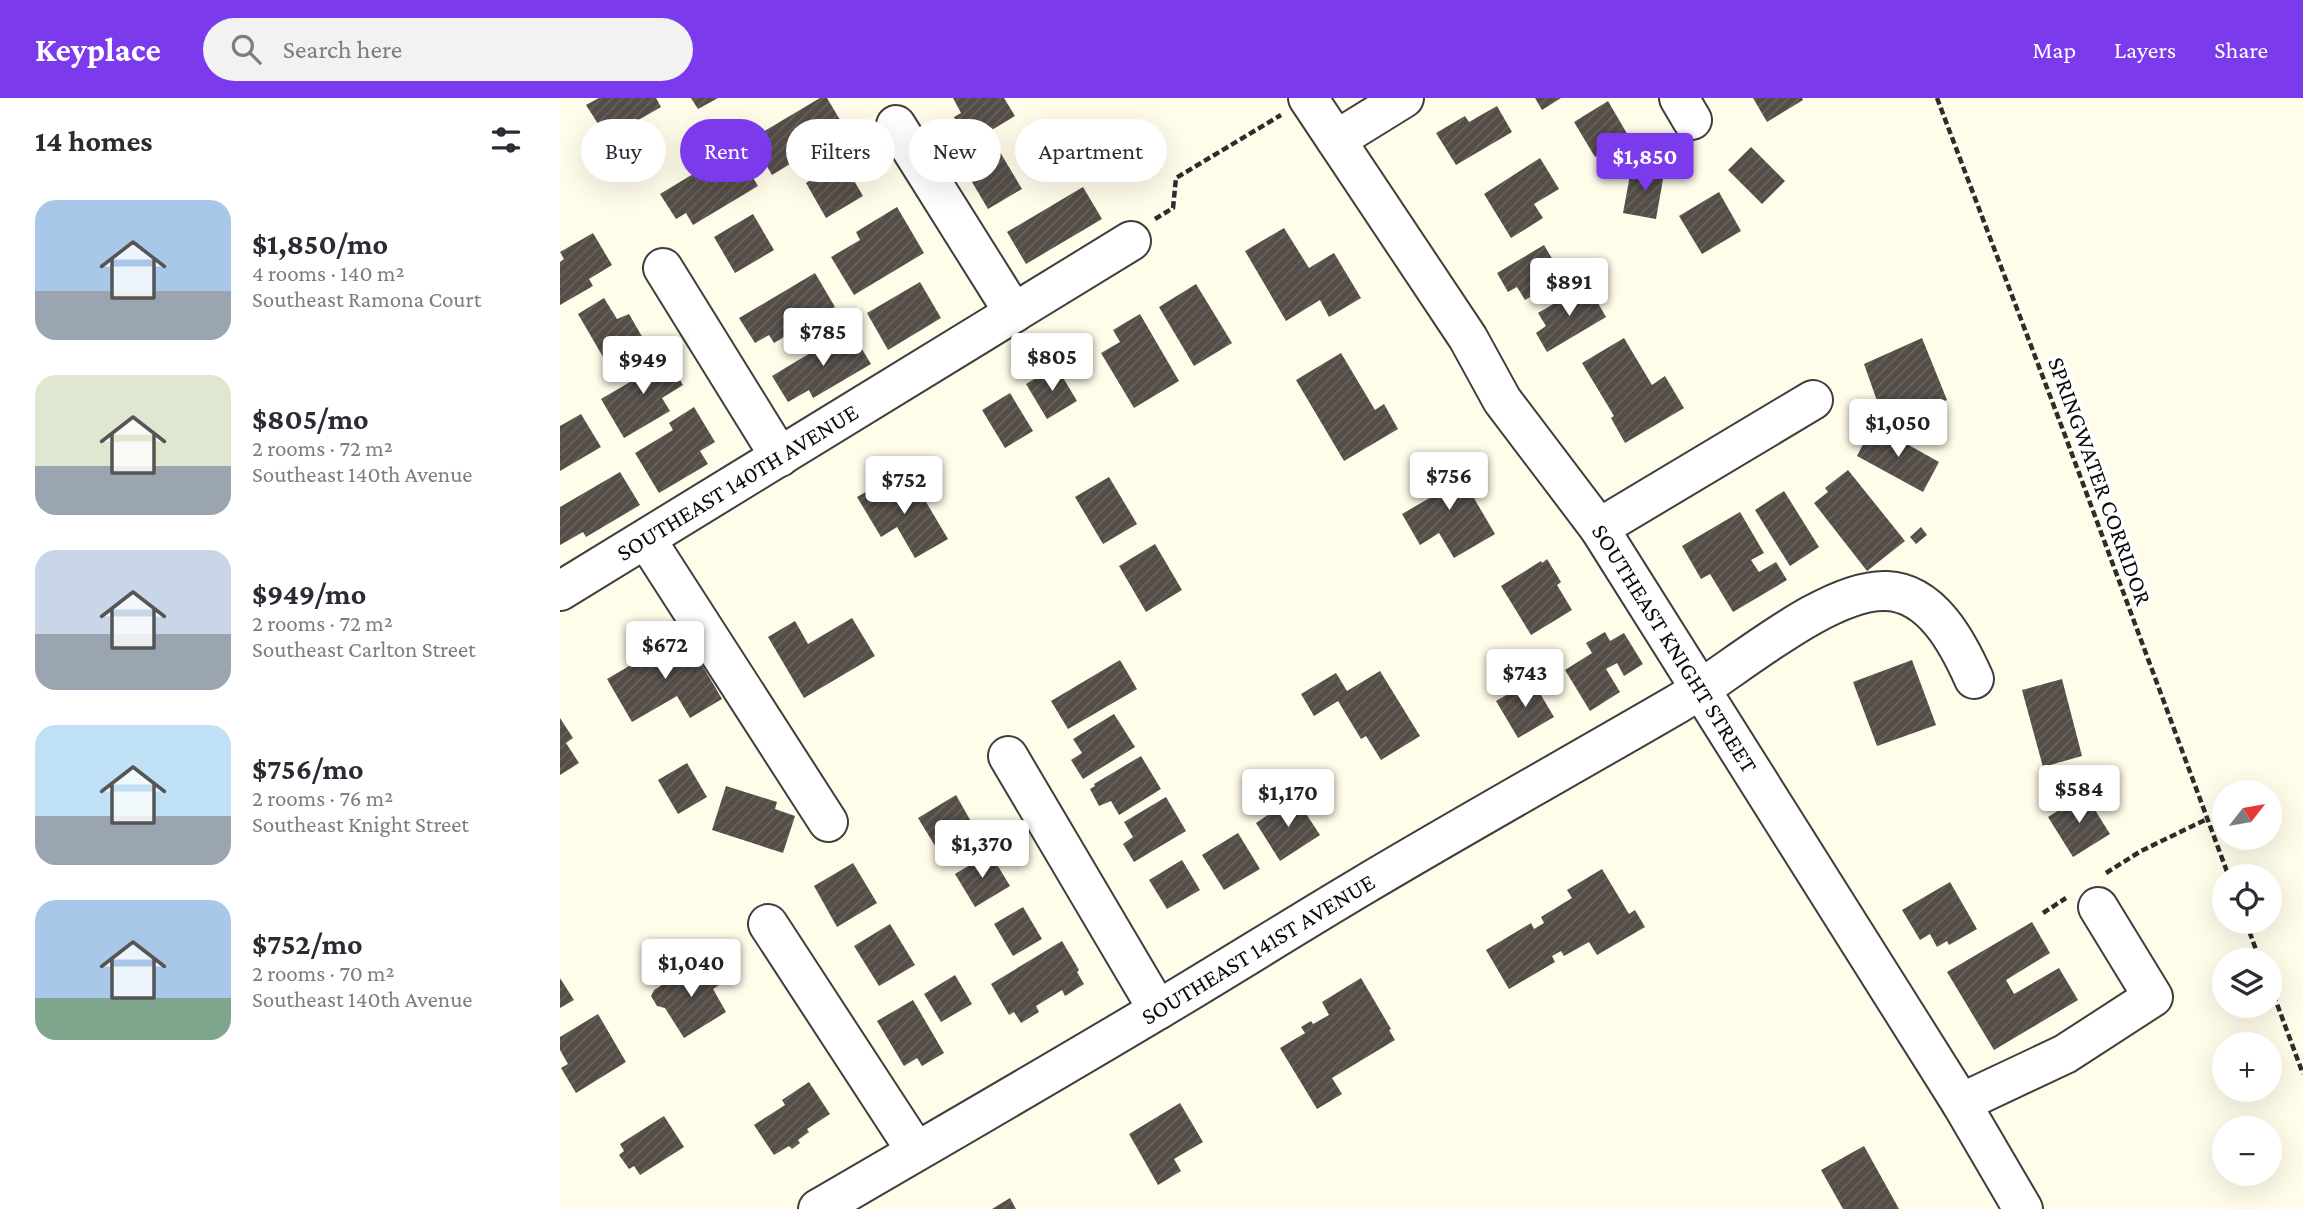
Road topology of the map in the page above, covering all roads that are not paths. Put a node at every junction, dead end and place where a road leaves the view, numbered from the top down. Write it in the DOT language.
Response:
graph roads {
  1 [pos="1308,98"];
  2 [pos="1404,98"];
  3 [pos="896,125"];
  4 [pos="1336,140"];
  5 [pos="1131,241"];
  6 [pos="663,268"];
  7 [pos="1013,313"];
  8 [pos="1813,400"];
  9 [pos="780,457"];
  10 [pos="1599,528"];
  11 [pos="646,539"];
  12 [pos="560,591"];
  13 [pos="1974,679"];
  14 [pos="1701,691"];
  15 [pos="1007,756"];
  16 [pos="828,822"];
  17 [pos="2090,893"];
  18 [pos="768,924"];
  19 [pos="1158,1010"];
  20 [pos="1961,1103"];
  21 [pos="916,1151"];
  22 [pos="818,1209"];
  23 [pos="2023,1209"];
  1 -- 4 [label="street, SOUTHEAST KNIGHT STREET"];
  2 -- 4 [label="street"];
  3 -- 7 [label="street"];
  4 -- 10 [label="street, SOUTHEAST KNIGHT STREET"];
  5 -- 7 [label="street, SOUTHEAST 140TH AVENUE"];
  6 -- 9 [label="street"];
  7 -- 9 [label="street, SOUTHEAST 140TH AVENUE"];
  8 -- 10 [label="street"];
  9 -- 11 [label="street, SOUTHEAST 140TH AVENUE"];
  10 -- 14 [label="street, SOUTHEAST KNIGHT STREET"];
  11 -- 12 [label="street, SOUTHEAST 140TH AVENUE"];
  11 -- 16 [label="street"];
  13 -- 14 [label="street, SOUTHEAST 141ST AVENUE"];
  14 -- 19 [label="street, SOUTHEAST 141ST AVENUE"];
  14 -- 20 [label="street, SOUTHEAST KNIGHT STREET"];
  15 -- 19 [label="street"];
  17 -- 20 [label="street"];
  18 -- 21 [label="street"];
  19 -- 21 [label="street, SOUTHEAST 141ST AVENUE"];
  20 -- 23 [label="street, SOUTHEAST KNIGHT STREET"];
  21 -- 22 [label="street, SOUTHEAST 141ST AVENUE"];
}
